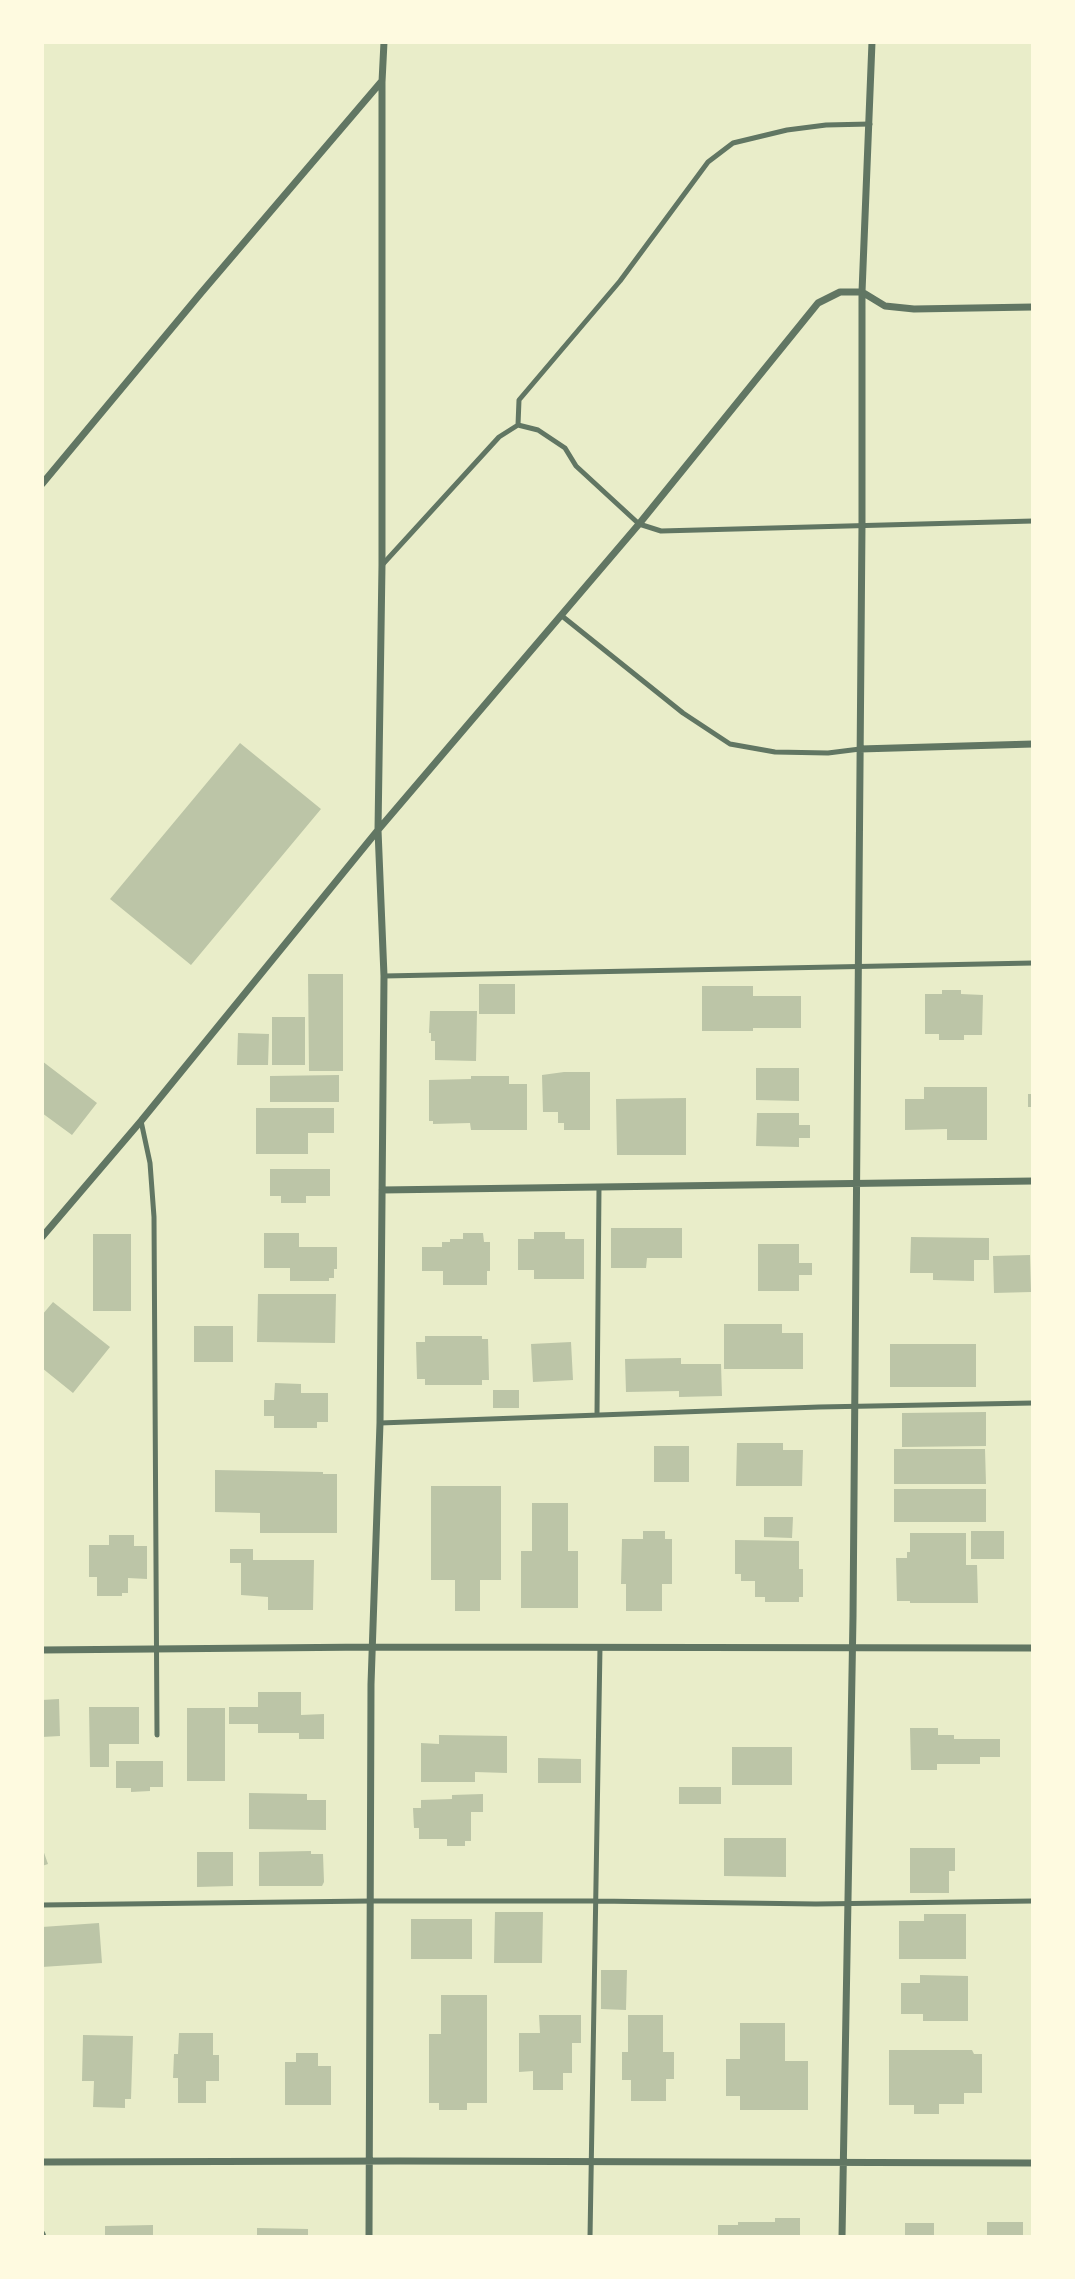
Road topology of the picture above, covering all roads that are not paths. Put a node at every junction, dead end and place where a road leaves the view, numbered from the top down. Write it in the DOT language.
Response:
graph roads {
  1 [pos="384,42"];
  2 [pos="873,42"];
  3 [pos="382,82"];
  4 [pos="870,124"];
  5 [pos="862,292"];
  6 [pos="1033,307"];
  7 [pos="518,425"];
  8 [pos="42,484"];
  9 [pos="1033,521"];
  10 [pos="639,524"];
  11 [pos="862,524"];
  12 [pos="383,565"];
  13 [pos="562,616"];
  14 [pos="1033,744"];
  15 [pos="860,749"];
  16 [pos="378,830"];
  17 [pos="1033,962"];
  18 [pos="859,965"];
  19 [pos="384,976"];
  20 [pos="141,1121"];
  21 [pos="1033,1181"];
  22 [pos="858,1184"];
  23 [pos="599,1187"];
  24 [pos="382,1190"];
  25 [pos="42,1237"];
  26 [pos="1033,1403"];
  27 [pos="855,1406"];
  28 [pos="597,1415"];
  29 [pos="380,1423"];
  30 [pos="373,1647"];
  31 [pos="600,1647"];
  32 [pos="853,1648"];
  33 [pos="1033,1648"];
  34 [pos="156,1649"];
  35 [pos="42,1650"];
  36 [pos="157,1735"];
  37 [pos="371,1901"];
  38 [pos="596,1901"];
  39 [pos="1033,1901"];
  40 [pos="849,1904"];
  41 [pos="42,1905"];
  42 [pos="369,2161"];
  43 [pos="42,2162"];
  44 [pos="590,2162"];
  45 [pos="1033,2163"];
  46 [pos="842,2164"];
  47 [pos="369,2237"];
  48 [pos="590,2237"];
  49 [pos="842,2237"];
  1 -- 3 [label="street"];
  2 -- 4 [label="street"];
  3 -- 8 [label="street"];
  3 -- 12 [label="street"];
  4 -- 5 [label="street"];
  4 -- 7 [label="lane"];
  5 -- 6 [label="street"];
  5 -- 10 [label="street"];
  5 -- 11 [label="street"];
  7 -- 10 [label="lane"];
  7 -- 12 [label="lane"];
  9 -- 11 [label="lane"];
  10 -- 11 [label="lane"];
  10 -- 13 [label="street"];
  11 -- 15 [label="street"];
  12 -- 16 [label="street"];
  13 -- 15 [label="lane"];
  13 -- 16 [label="street"];
  14 -- 15 [label="street"];
  15 -- 18 [label="street"];
  16 -- 19 [label="street"];
  16 -- 20 [label="street"];
  17 -- 18 [label="lane"];
  18 -- 19 [label="lane"];
  18 -- 22 [label="street"];
  19 -- 24 [label="street"];
  20 -- 25 [label="street"];
  20 -- 34 [label="lane"];
  21 -- 22 [label="street"];
  22 -- 23 [label="street"];
  22 -- 27 [label="street"];
  23 -- 24 [label="street"];
  23 -- 28 [label="lane"];
  24 -- 29 [label="street"];
  26 -- 27 [label="lane"];
  27 -- 28 [label="lane"];
  27 -- 32 [label="street"];
  28 -- 29 [label="lane"];
  29 -- 30 [label="street"];
  30 -- 31 [label="street"];
  30 -- 34 [label="street"];
  30 -- 37 [label="street"];
  31 -- 32 [label="street"];
  31 -- 38 [label="lane"];
  32 -- 33 [label="street"];
  32 -- 40 [label="street"];
  34 -- 35 [label="street"];
  34 -- 36 [label="lane"];
  37 -- 38 [label="lane"];
  37 -- 41 [label="lane"];
  37 -- 42 [label="street"];
  38 -- 40 [label="lane"];
  38 -- 44 [label="lane"];
  39 -- 40 [label="lane"];
  40 -- 46 [label="street"];
  42 -- 43 [label="street"];
  42 -- 44 [label="street"];
  42 -- 47 [label="street"];
  44 -- 46 [label="street"];
  44 -- 48 [label="lane"];
  45 -- 46 [label="street"];
  46 -- 49 [label="street"];
}
